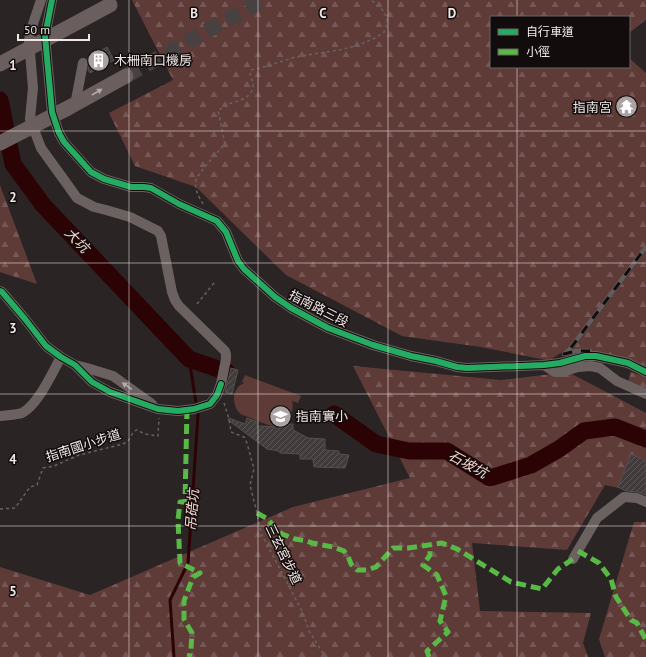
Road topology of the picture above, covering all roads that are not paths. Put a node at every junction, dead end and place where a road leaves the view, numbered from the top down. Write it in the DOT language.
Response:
graph roads {
  1 [pos="41,0"];
  2 [pos="52,0"];
  3 [pos="114,2"];
  4 [pos="83,63"];
  5 [pos="0,64"];
  6 [pos="126,76"];
  7 [pos="72,106"];
  8 [pos="0,143"];
  9 [pos="0,291"];
  10 [pos="61,357"];
  11 [pos="75,365"];
  12 [pos="544,366"];
  13 [pos="646,372"];
  14 [pos="646,394"];
  15 [pos="158,409"];
  16 [pos="0,416"];
  17 [pos="646,502"];
  18 [pos="573,559"];
  1 -- 15 [label="street"];
  2 -- 12 [label="street, 指南路三段"];
  3 -- 5 [label="highway, bridge"];
  4 -- 7 [label="street"];
  7 -- 6 [label="highway, one-way"];
  7 -- 8 [label="highway, bridge"];
  9 -- 10 [label="street"];
  10 -- 11 [label="street"];
  10 -- 16 [label="street"];
  15 -- 11 [label="street, one-way"];
  11 -- 15 [label="street"];
  12 -- 13 [label="street, 指南路三段"];
  12 -- 14 [label="street"];
  17 -- 18 [label="street"];
}
